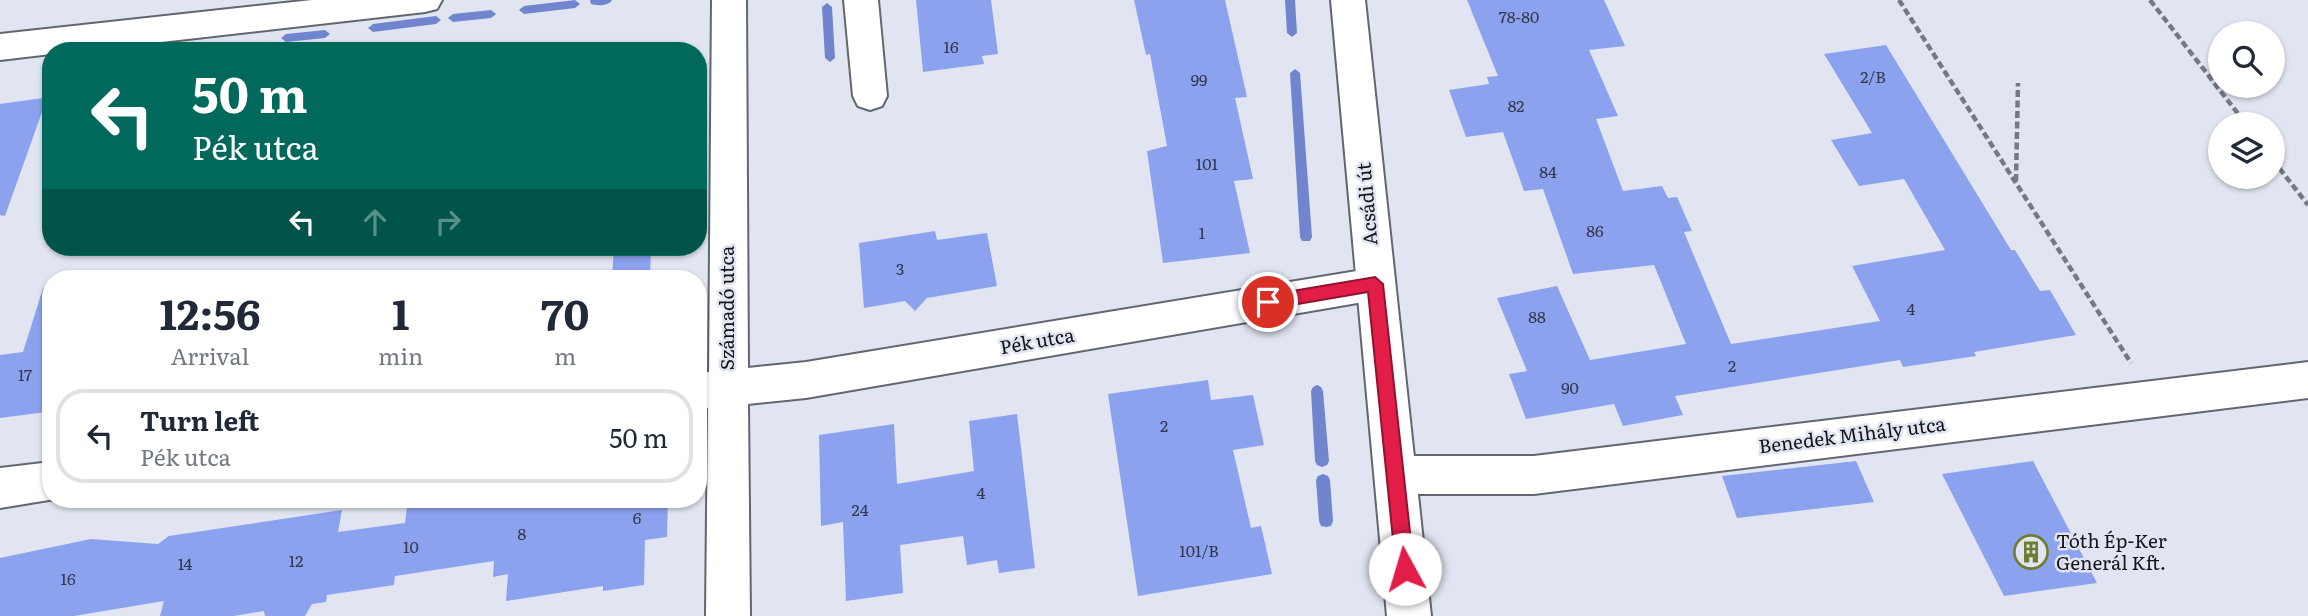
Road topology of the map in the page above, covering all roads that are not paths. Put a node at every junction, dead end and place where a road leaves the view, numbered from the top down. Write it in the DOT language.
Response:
graph roads {
  1 [pos="425,0"];
  2 [pos="729,0"];
  3 [pos="861,0"];
  4 [pos="1348,0"];
  5 [pos="42,42"];
  6 [pos="45,42"];
  7 [pos="0,47"];
  8 [pos="870,96"];
  9 [pos="1375,284"];
  10 [pos="2308,380"];
  11 [pos="713,389"];
  12 [pos="1396,475"];
  13 [pos="42,482"];
  14 [pos="0,488"];
  15 [pos="728,616"];
  16 [pos="1409,616"];
  1 -- 6 [label="street"];
  2 -- 11 [label="street, Számadó utca"];
  3 -- 8 [label="street"];
  4 -- 9 [label="street, Acsádi út"];
  5 -- 7 [label="street"];
  9 -- 11 [label="street, Pék utca"];
  9 -- 12 [label="street, Acsádi út"];
  10 -- 12 [label="street, Benedek Mihály utca"];
  11 -- 15 [label="street, Számadó utca"];
  12 -- 16 [label="street, Acsádi út"];
  13 -- 14 [label="street"];
}
